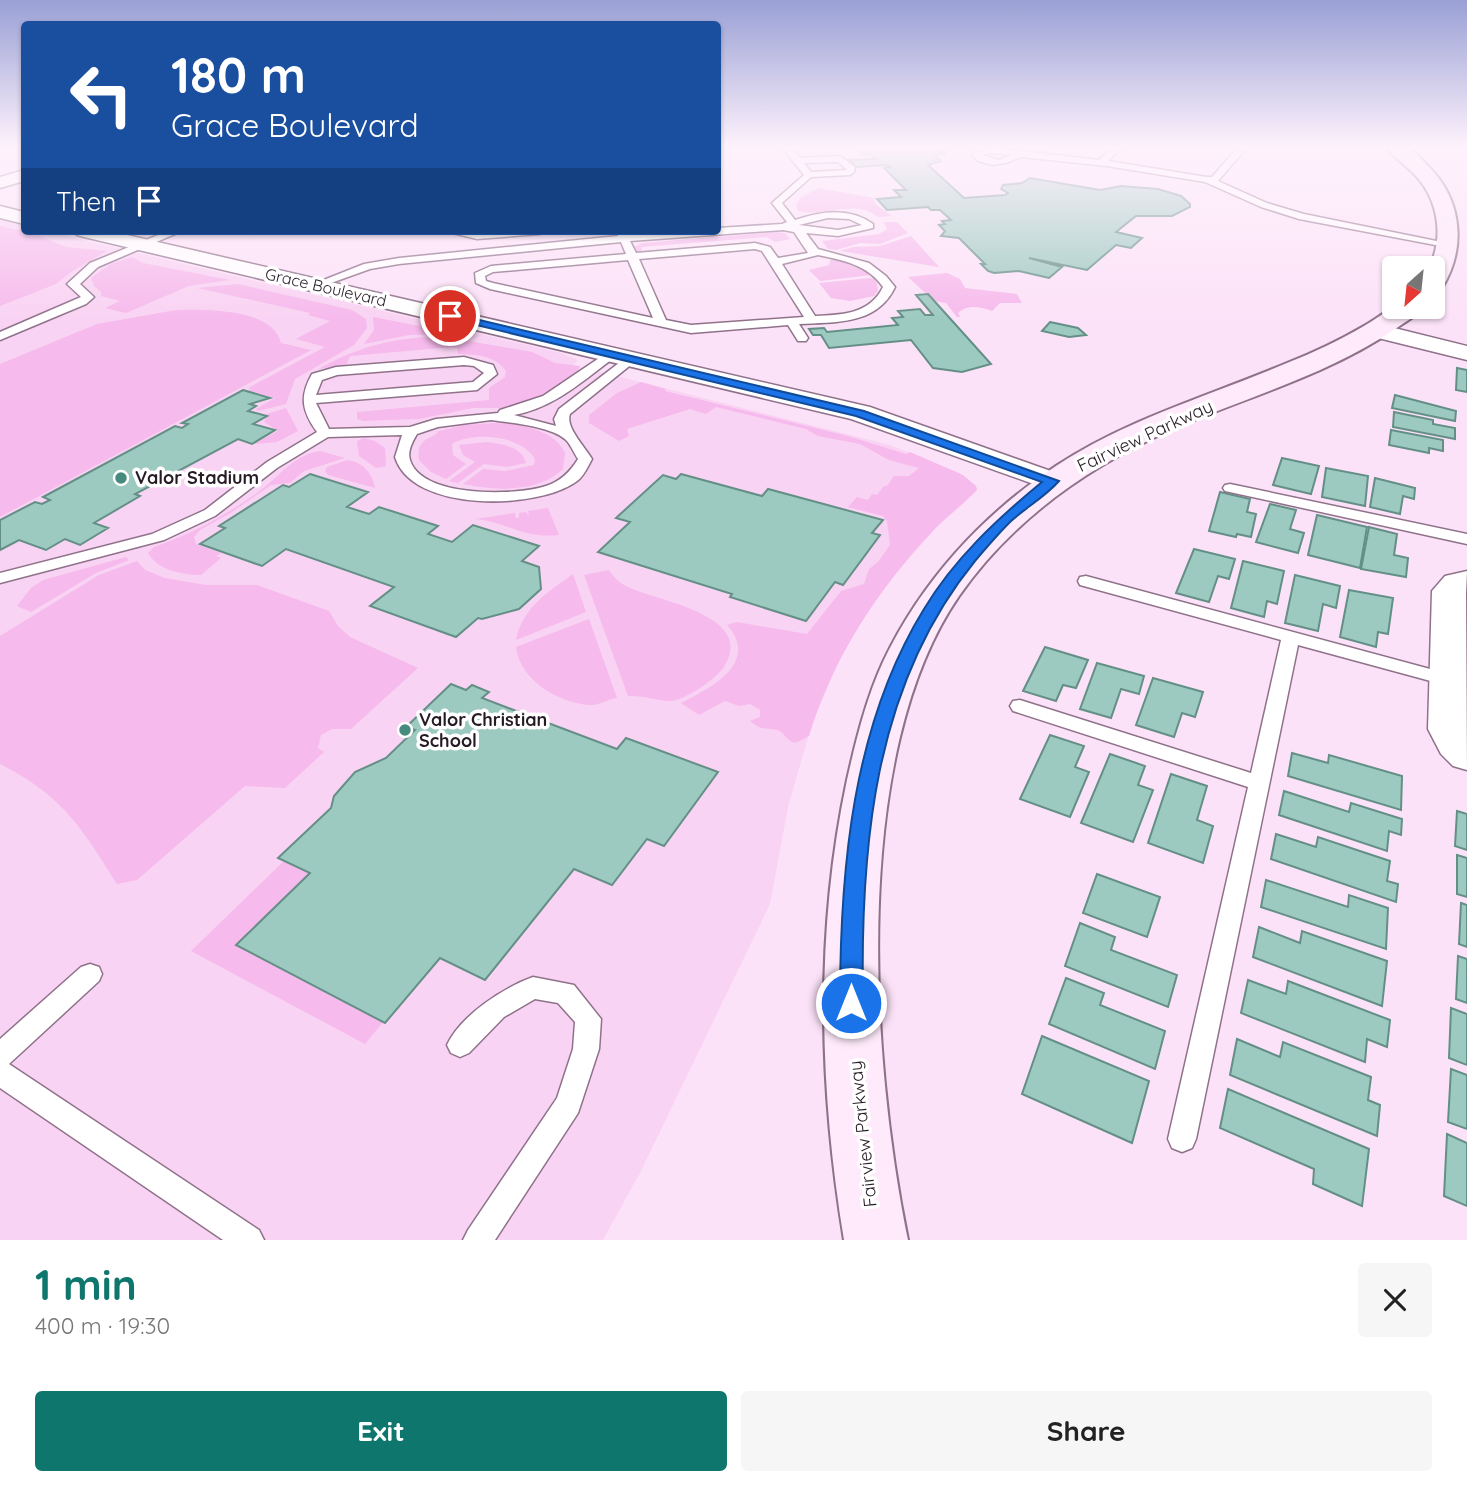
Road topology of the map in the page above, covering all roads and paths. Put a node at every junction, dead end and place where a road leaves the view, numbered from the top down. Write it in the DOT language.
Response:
graph roads {
  1 [pos="778,204"];
  2 [pos="1261,204"];
  3 [pos="1444,204"];
  4 [pos="0,212"];
  5 [pos="21,217"];
  6 [pos="791,226"];
  7 [pos="721,230"];
  8 [pos="102,235"];
  9 [pos="166,235"];
  10 [pos="471,235"];
  11 [pos="490,235"];
  12 [pos="623,235"];
  13 [pos="142,244"];
  14 [pos="1451,244"];
  15 [pos="814,251"];
  16 [pos="632,257"];
  17 [pos="775,262"];
  18 [pos="1446,263"];
  19 [pos="317,285"];
  20 [pos="1390,319"];
  21 [pos="812,320"];
  22 [pos="792,322"];
  23 [pos="661,323"];
  24 [pos="1374,330"];
  25 [pos="0,337"];
  26 [pos="803,338"];
  27 [pos="1467,353"];
  28 [pos="621,357"];
  29 [pos="308,400"];
  30 [pos="491,416"];
  31 [pos="411,431"];
  32 [pos="325,433"];
  33 [pos="565,433"];
  34 [pos="1052,481"];
  35 [pos="1230,488"];
  36 [pos="1467,539"];
  37 [pos="0,578"];
  38 [pos="1086,581"];
  39 [pos="1467,581"];
  40 [pos="1291,637"];
  41 [pos="1448,680"];
  42 [pos="1020,706"];
  43 [pos="1467,756"];
  44 [pos="1259,783"];
  45 [pos="90,974"];
  46 [pos="460,1045"];
  47 [pos="0,1056"];
  48 [pos="0,1073"];
  49 [pos="1182,1139"];
  50 [pos="249,1240"];
  51 [pos="478,1240"];
  52 [pos="876,1240"];
  1 -- 6 [label="lane"];
  2 -- 14 [label="lane"];
  3 -- 14 [label="main road"];
  4 -- 5 [label="street"];
  6 -- 6 [label="lane"];
  6 -- 7 [label="lane"];
  6 -- 15 [label="lane"];
  8 -- 13 [label="street, Grace Boulevard"];
  9 -- 13 [label="lane"];
  10 -- 11 [label="lane"];
  12 -- 16 [label="lane"];
  12 -- 19 [label="lane"];
  13 -- 19 [label="street, Grace Boulevard"];
  13 -- 25 [label="lane"];
  14 -- 18 [label="main road"];
  15 -- 17 [label="lane"];
  15 -- 21 [label="lane"];
  16 -- 17 [label="lane"];
  16 -- 23 [label="lane"];
  16 -- 23 [label="lane"];
  17 -- 21 [label="lane"];
  19 -- 28 [label="street, Grace Boulevard"];
  20 -- 24 [label="main road, Fairview Parkway"];
  21 -- 22 [label="lane"];
  22 -- 23 [label="lane"];
  22 -- 26 [label="lane"];
  24 -- 27 [label="street"];
  24 -- 34 [label="main road, Fairview Parkway"];
  28 -- 30 [label="lane"];
  28 -- 33 [label="lane"];
  28 -- 34 [label="street, Grace Boulevard"];
  29 -- 29 [label="lane"];
  29 -- 32 [label="lane"];
  30 -- 31 [label="lane"];
  30 -- 33 [label="lane"];
  31 -- 32 [label="lane"];
  31 -- 33 [label="lane"];
  32 -- 37 [label="lane"];
  34 -- 52 [label="main road, Fairview Parkway"];
  35 -- 36 [label="lane"];
  38 -- 40 [label="lane"];
  39 -- 41 [label="street"];
  40 -- 41 [label="lane"];
  40 -- 44 [label="lane"];
  41 -- 43 [label="street"];
  42 -- 44 [label="lane"];
  44 -- 49 [label="lane"];
  45 -- 47 [label="lane"];
  46 -- 51 [label="lane"];
  48 -- 50 [label="lane"];
}
